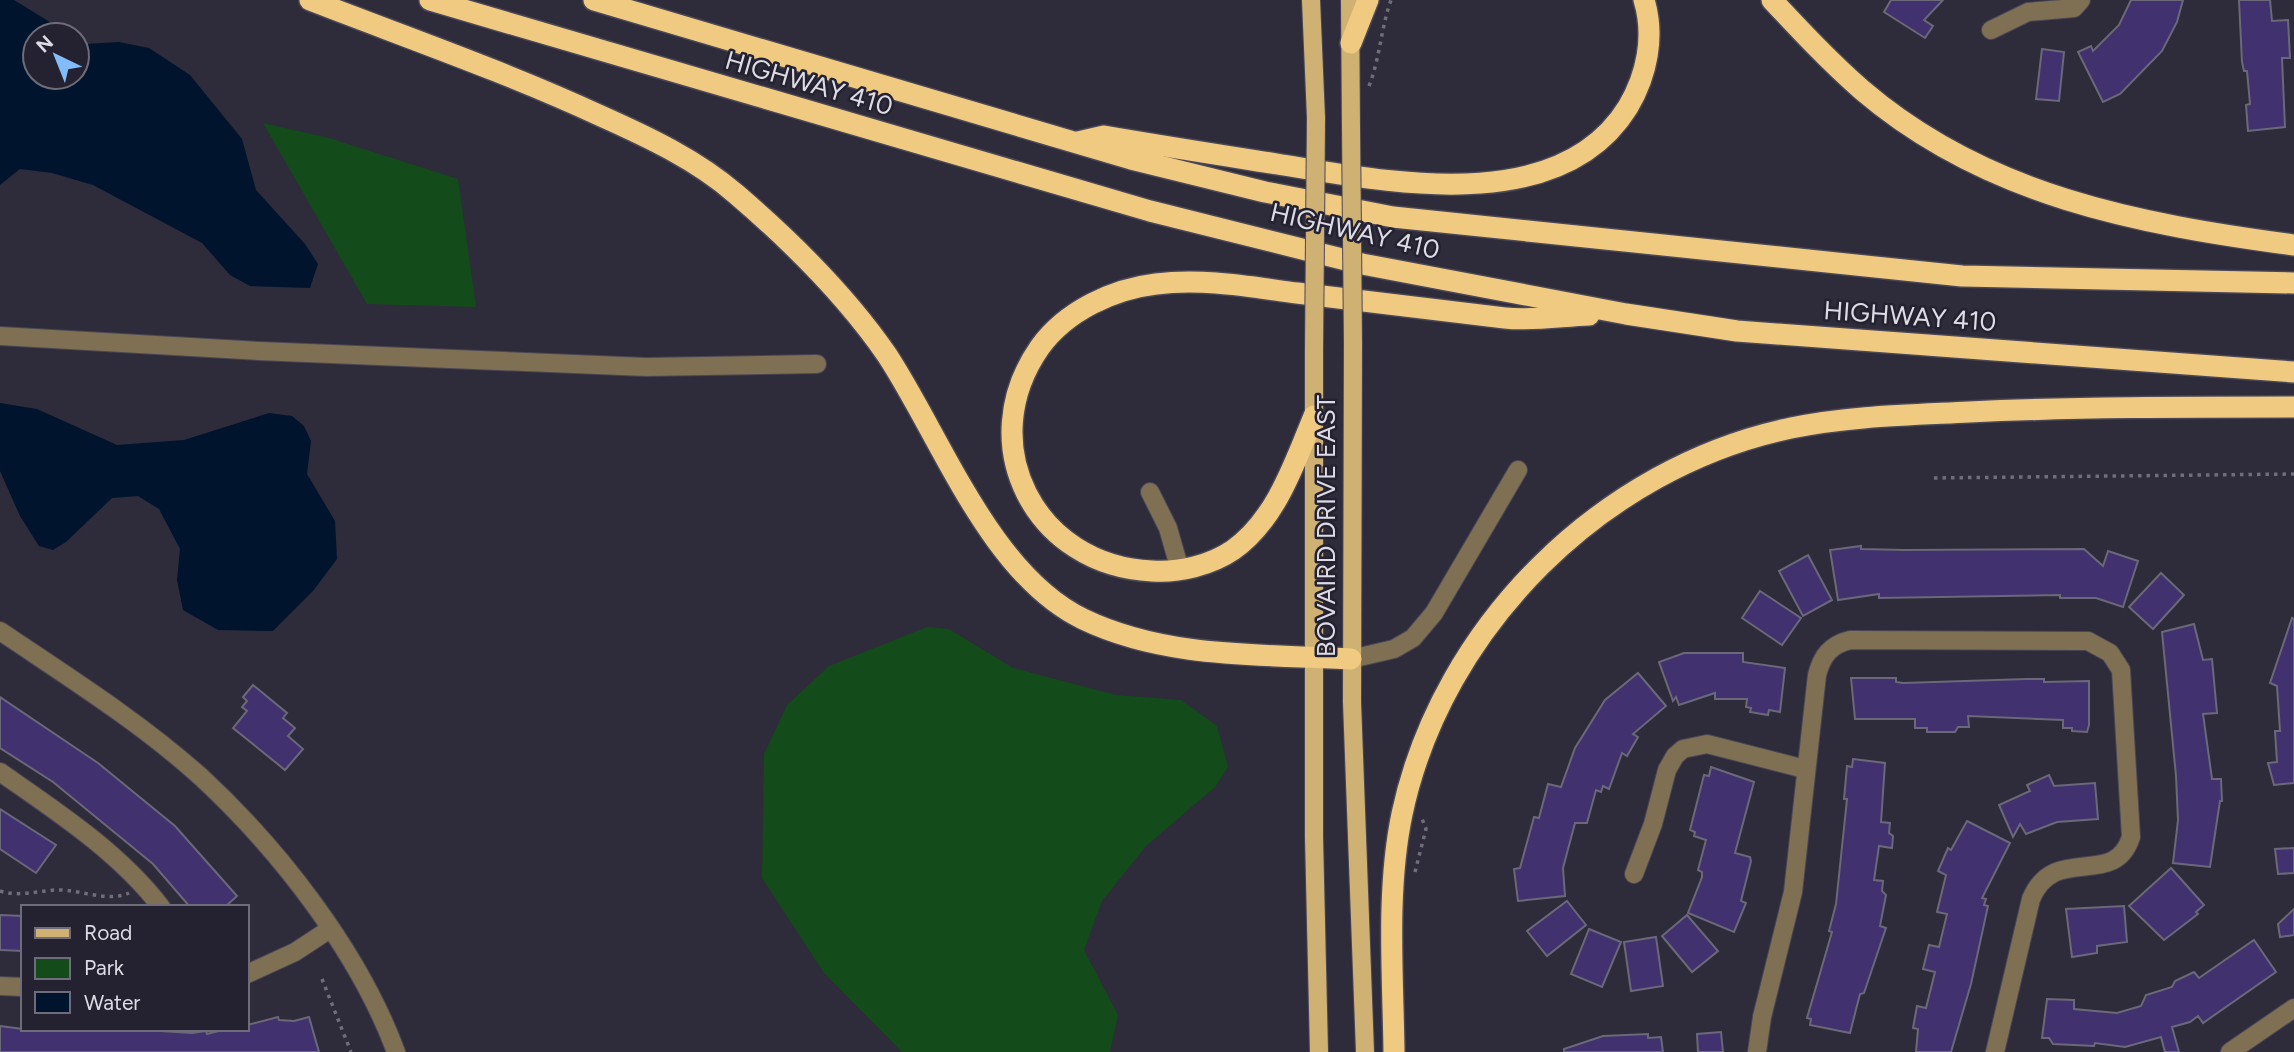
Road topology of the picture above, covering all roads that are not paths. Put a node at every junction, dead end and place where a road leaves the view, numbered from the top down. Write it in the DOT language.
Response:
graph roads {
  1 [pos="310,0"];
  2 [pos="430,0"];
  3 [pos="594,0"];
  4 [pos="1311,0"];
  5 [pos="1350,0"];
  6 [pos="1368,0"];
  7 [pos="1644,0"];
  8 [pos="1772,0"];
  9 [pos="2081,0"];
  10 [pos="1991,30"];
  11 [pos="1351,43"];
  12 [pos="1073,143"];
  13 [pos="2294,245"];
  14 [pos="2294,283"];
  15 [pos="1626,314"];
  16 [pos="0,336"];
  17 [pos="817,364"];
  18 [pos="2294,372"];
  19 [pos="2294,407"];
  20 [pos="1314,416"];
  21 [pos="1518,470"];
  22 [pos="1150,492"];
  23 [pos="1180,570"];
  24 [pos="0,631"];
  25 [pos="1314,657"];
  26 [pos="1352,659"];
  27 [pos="1805,769"];
  28 [pos="0,772"];
  29 [pos="1634,874"];
  30 [pos="159,905"];
  31 [pos="330,929"];
  32 [pos="248,974"];
  33 [pos="0,986"];
  34 [pos="21,987"];
  35 [pos="2294,1008"];
  36 [pos="396,1052"];
  37 [pos="1319,1052"];
  38 [pos="1365,1052"];
  39 [pos="1394,1052"];
  40 [pos="1757,1052"];
  41 [pos="1995,1052"];
  42 [pos="2230,1052"];
  1 -- 25 [label="highway"];
  2 -- 15 [label="highway, HIGHWAY 410"];
  3 -- 12 [label="highway, HIGHWAY 410"];
  4 -- 20 [label="main road, BOVAIRD DRIVE EAST, bridge"];
  5 -- 11 [label="main road, BOVAIRD DRIVE EAST"];
  6 -- 11 [label="highway"];
  7 -- 12 [label="highway"];
  8 -- 13 [label="highway"];
  9 -- 10 [label="street"];
  11 -- 26 [label="main road, BOVAIRD DRIVE EAST, bridge"];
  12 -- 14 [label="highway, HIGHWAY 410"];
  15 -- 18 [label="highway, HIGHWAY 410"];
  15 -- 23 [label="highway"];
  16 -- 17 [label="street"];
  19 -- 39 [label="highway"];
  20 -- 23 [label="highway"];
  20 -- 25 [label="main road, BOVAIRD DRIVE EAST"];
  21 -- 26 [label="street"];
  22 -- 23 [label="street"];
  24 -- 31 [label="street"];
  25 -- 26 [label="highway"];
  25 -- 37 [label="main road, BOVAIRD DRIVE EAST"];
  26 -- 38 [label="main road, BOVAIRD DRIVE EAST"];
  27 -- 29 [label="street"];
  27 -- 40 [label="street"];
  27 -- 41 [label="street"];
  28 -- 30 [label="street"];
  31 -- 32 [label="street"];
  31 -- 36 [label="street"];
  33 -- 34 [label="street"];
  35 -- 42 [label="street"];
}
